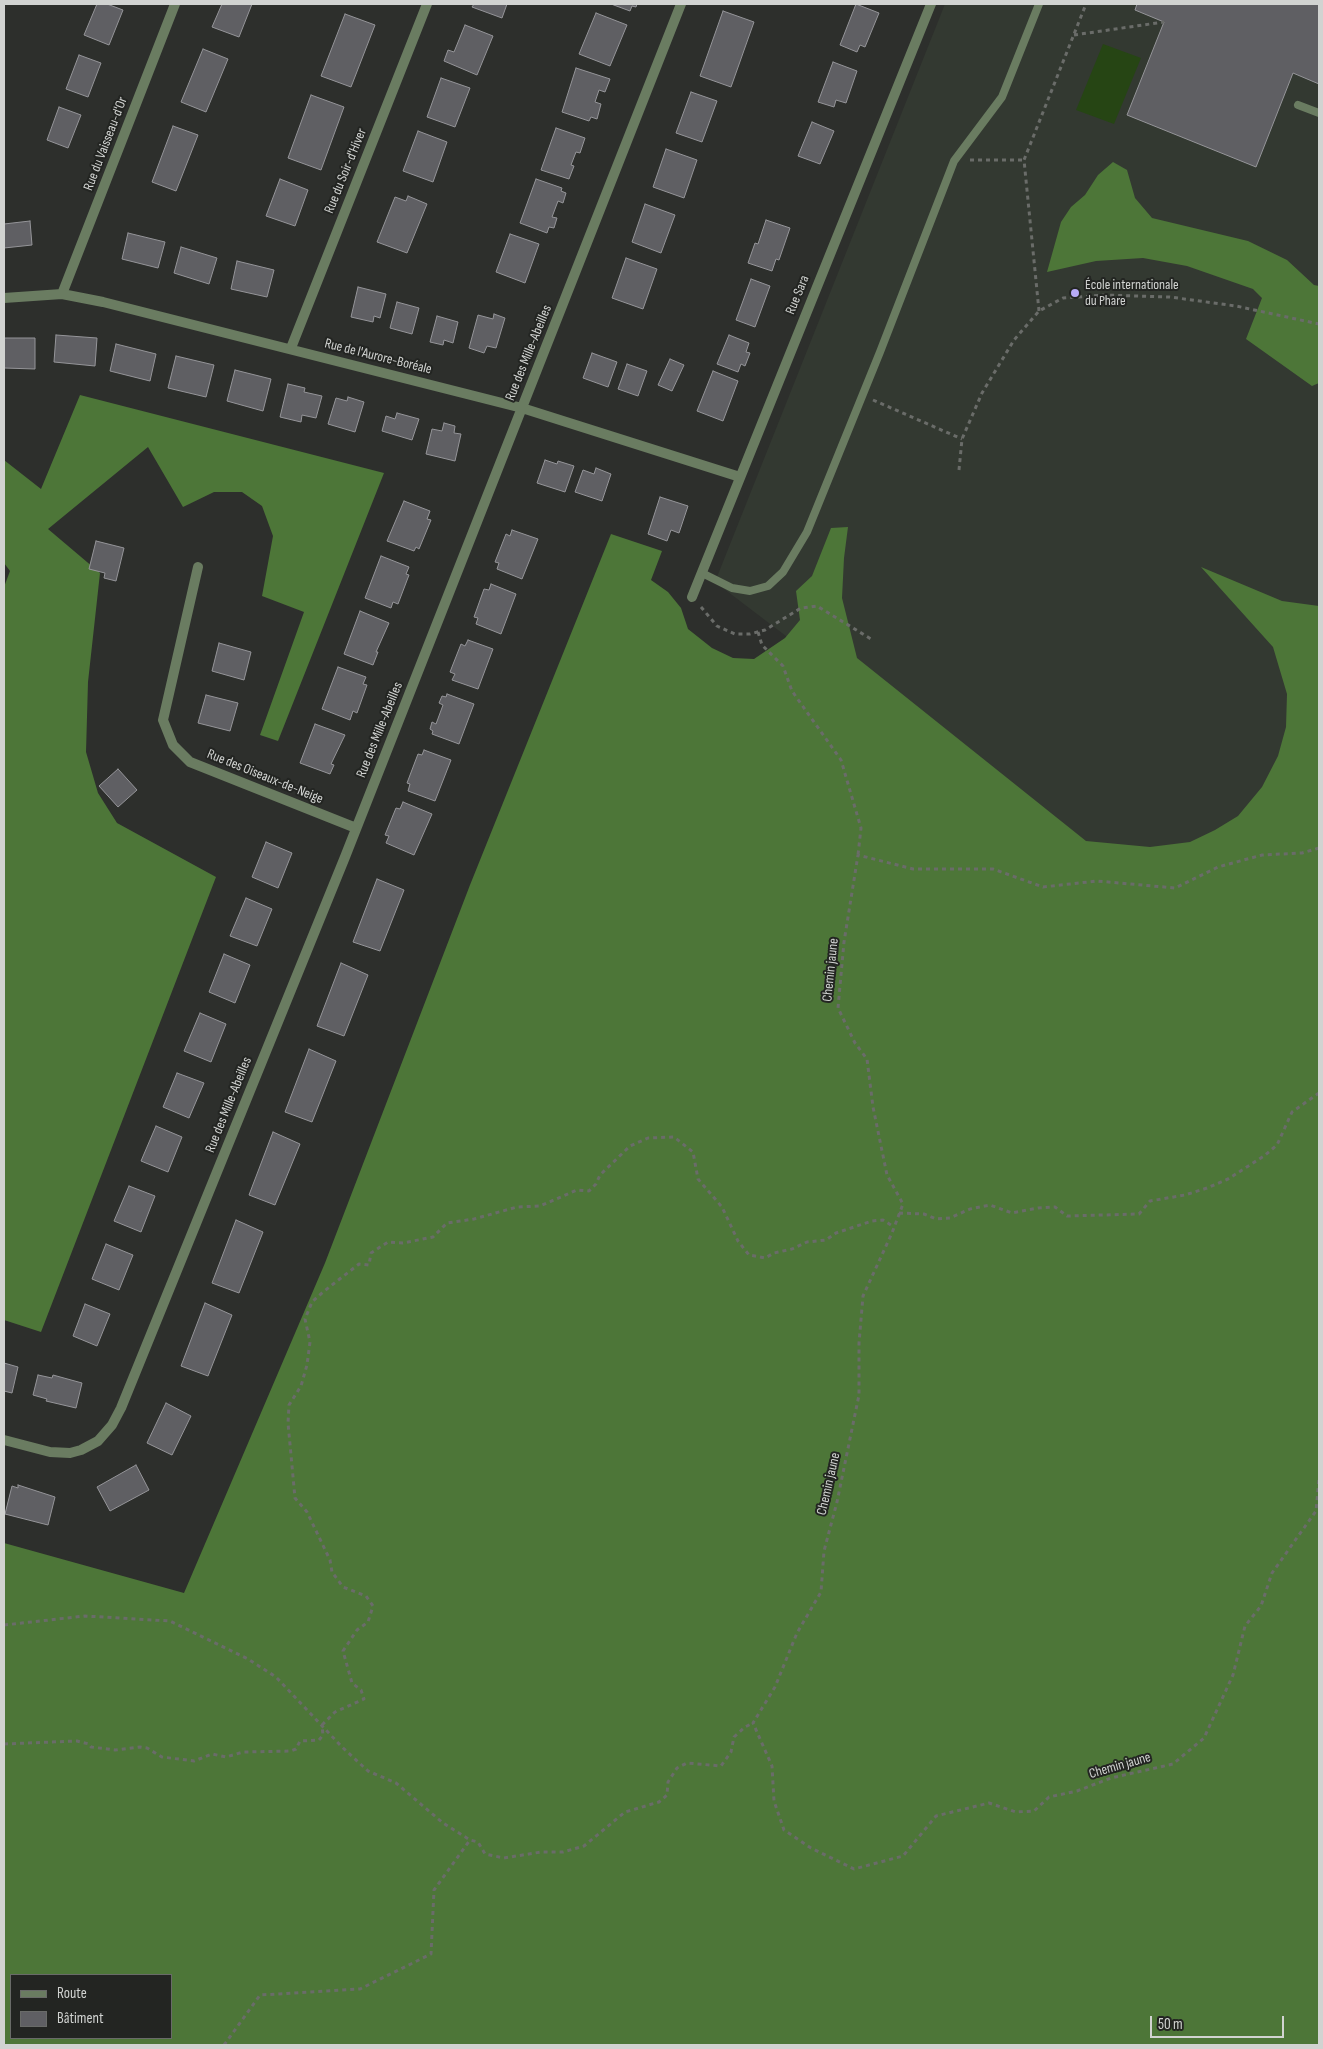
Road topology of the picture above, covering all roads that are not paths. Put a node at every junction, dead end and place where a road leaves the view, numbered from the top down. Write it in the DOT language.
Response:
graph roads {
  1 [pos="175,4"];
  2 [pos="427,4"];
  3 [pos="681,4"];
  4 [pos="930,4"];
  5 [pos="1039,4"];
  6 [pos="1298,104"];
  7 [pos="1319,113"];
  8 [pos="62,294"];
  9 [pos="4,298"];
  10 [pos="290,348"];
  11 [pos="522,408"];
  12 [pos="740,477"];
  13 [pos="198,566"];
  14 [pos="704,574"];
  15 [pos="692,597"];
  16 [pos="356,828"];
  17 [pos="4,1440"];
  1 -- 8 [label="street, Rue du Vaisseau-d'Or"];
  2 -- 10 [label="street, Rue du Soir-d'Hiver"];
  3 -- 11 [label="street, Rue des Mille-Abeilles"];
  4 -- 12 [label="street, Rue Sara"];
  5 -- 14 [label="lane"];
  6 -- 7 [label="lane"];
  8 -- 9 [label="street, Rue de l'Aurore-Boréale"];
  8 -- 10 [label="street, Rue de l'Aurore-Boréale"];
  10 -- 11 [label="street, Rue de l'Aurore-Boréale"];
  11 -- 12 [label="street, Rue de l'Aurore-Boréale"];
  11 -- 16 [label="street, Rue des Mille-Abeilles"];
  12 -- 14 [label="street, Rue Sara"];
  13 -- 16 [label="street, Rue des Oiseaux-de-Neige"];
  14 -- 15 [label="street, Rue Sara"];
  16 -- 17 [label="street, Rue des Mille-Abeilles"];
}
